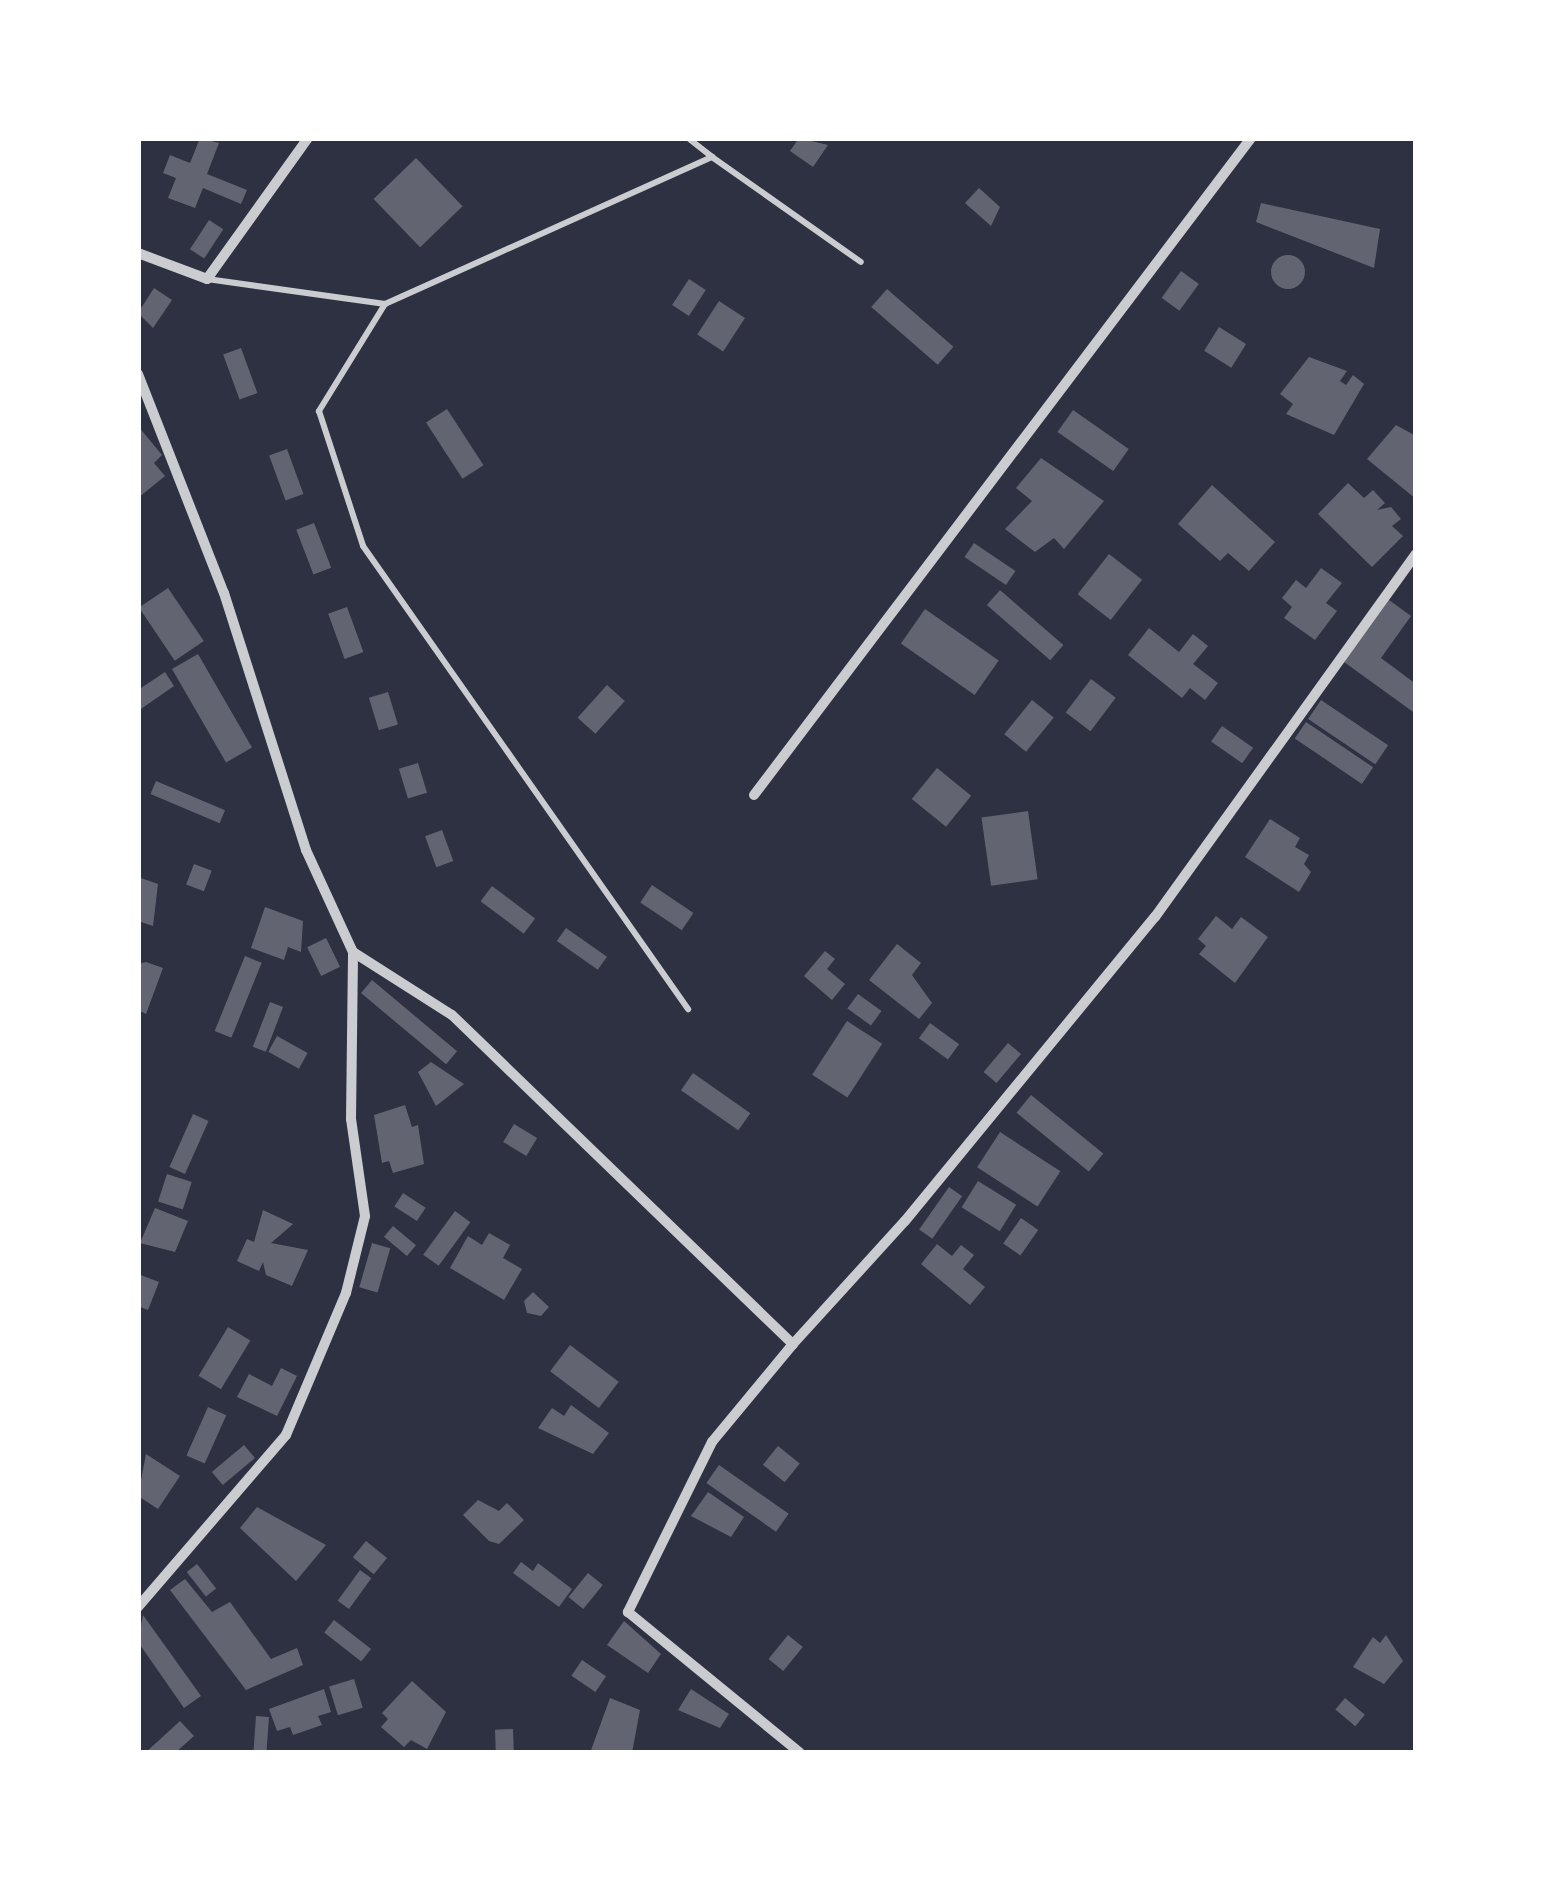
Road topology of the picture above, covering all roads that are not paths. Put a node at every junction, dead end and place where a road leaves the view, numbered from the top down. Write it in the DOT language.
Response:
graph roads {
  1 [pos="308,138"];
  2 [pos="688,138"];
  3 [pos="1251,138"];
  4 [pos="712,157"];
  5 [pos="138,253"];
  6 [pos="861,262"];
  7 [pos="207,279"];
  8 [pos="385,304"];
  9 [pos="138,374"];
  10 [pos="1416,554"];
  11 [pos="754,795"];
  12 [pos="353,952"];
  13 [pos="688,1009"];
  14 [pos="793,1344"];
  15 [pos="138,1607"];
  16 [pos="800,1753"];
  1 -- 7 [label="street"];
  2 -- 4 [label="lane"];
  3 -- 11 [label="street"];
  4 -- 6 [label="lane"];
  4 -- 8 [label="lane"];
  5 -- 7 [label="street"];
  7 -- 8 [label="lane"];
  8 -- 13 [label="lane"];
  9 -- 12 [label="street"];
  10 -- 14 [label="street"];
  12 -- 14 [label="street"];
  12 -- 15 [label="street"];
  14 -- 16 [label="street"];
}
